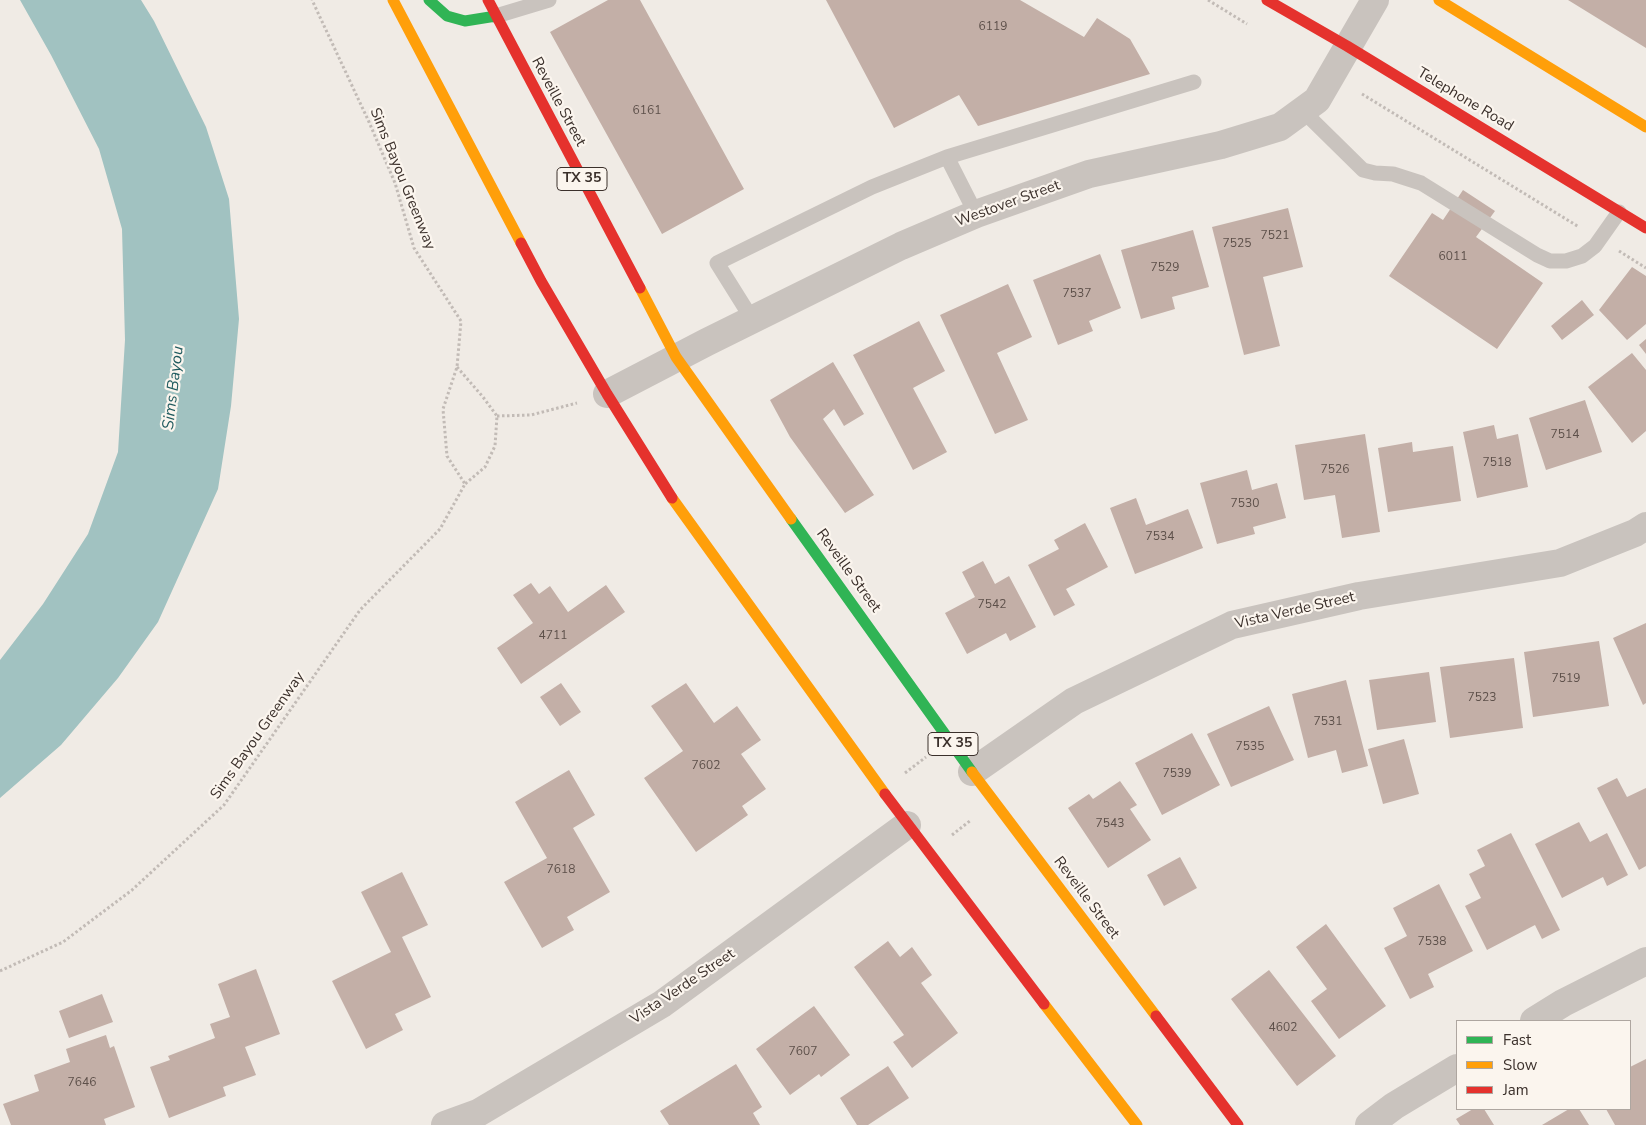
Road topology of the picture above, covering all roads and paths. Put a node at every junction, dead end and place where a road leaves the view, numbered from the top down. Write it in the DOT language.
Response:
graph roads {
  1 [pos="312,0"];
  2 [pos="393,0"];
  3 [pos="429,0"];
  4 [pos="488,0"];
  5 [pos="549,0"];
  6 [pos="1268,0"];
  7 [pos="1375,0"];
  8 [pos="1439,0"];
  9 [pos="496,16"];
  10 [pos="1347,46"];
  11 [pos="1194,82"];
  12 [pos="1362,94"];
  13 [pos="1303,111"];
  14 [pos="1646,127"];
  15 [pos="946,157"];
  16 [pos="1619,212"];
  17 [pos="976,214"];
  18 [pos="1646,228"];
  19 [pos="1599,239"];
  20 [pos="1646,268"];
  21 [pos="752,319"];
  22 [pos="676,357"];
  23 [pos="457,367"];
  24 [pos="607,394"];
  25 [pos="497,416"];
  26 [pos="465,484"];
  27 [pos="1646,526"];
  28 [pos="926,757"];
  29 [pos="972,772"];
  30 [pos="900,776"];
  31 [pos="975,817"];
  32 [pos="907,825"];
  33 [pos="949,837"];
  34 [pos="1646,961"];
  35 [pos="0,971"];
  36 [pos="1536,1020"];
  37 [pos="1456,1069"];
  38 [pos="445,1125"];
  39 [pos="1137,1125"];
  40 [pos="1238,1125"];
  41 [pos="1369,1125"];
  1 -- 23 [label="path, Sims Bayou Greenway"];
  2 -- 24 [label="main road"];
  3 -- 9 [label="main road"];
  4 -- 9 [label="main road, Reveille Street / TX 35"];
  5 -- 9 [label="lane"];
  6 -- 10 [label="main road, Telephone Road"];
  7 -- 10 [label="street, Westover Street"];
  8 -- 14 [label="main road"];
  9 -- 22 [label="main road, Reveille Street / TX 35"];
  10 -- 13 [label="street, Westover Street"];
  10 -- 16 [label="main road, Telephone Road"];
  11 -- 15 [label="lane"];
  12 -- 19 [label="path"];
  13 -- 17 [label="street, Westover Street"];
  13 -- 19 [label="lane"];
  15 -- 17 [label="lane"];
  15 -- 21 [label="lane"];
  16 -- 18 [label="main road, Telephone Road"];
  16 -- 19 [label="lane"];
  17 -- 21 [label="street, Westover Street"];
  19 -- 20 [label="path"];
  21 -- 22 [label="street, Westover Street"];
  22 -- 24 [label="street, Westover Street"];
  22 -- 29 [label="main road, Reveille Street / TX 35"];
  23 -- 25 [label="path"];
  23 -- 26 [label="path, Sims Bayou Greenway"];
  24 -- 25 [label="path"];
  24 -- 32 [label="main road"];
  25 -- 26 [label="path, Sims Bayou Greenway"];
  26 -- 35 [label="path, Sims Bayou Greenway"];
  27 -- 29 [label="street, Vista Verde Street"];
  28 -- 30 [label="path"];
  29 -- 40 [label="main road, Reveille Street / TX 35"];
  31 -- 33 [label="path"];
  32 -- 38 [label="street, Vista Verde Street"];
  32 -- 39 [label="main road"];
  34 -- 36 [label="street"];
  37 -- 41 [label="street"];
}
